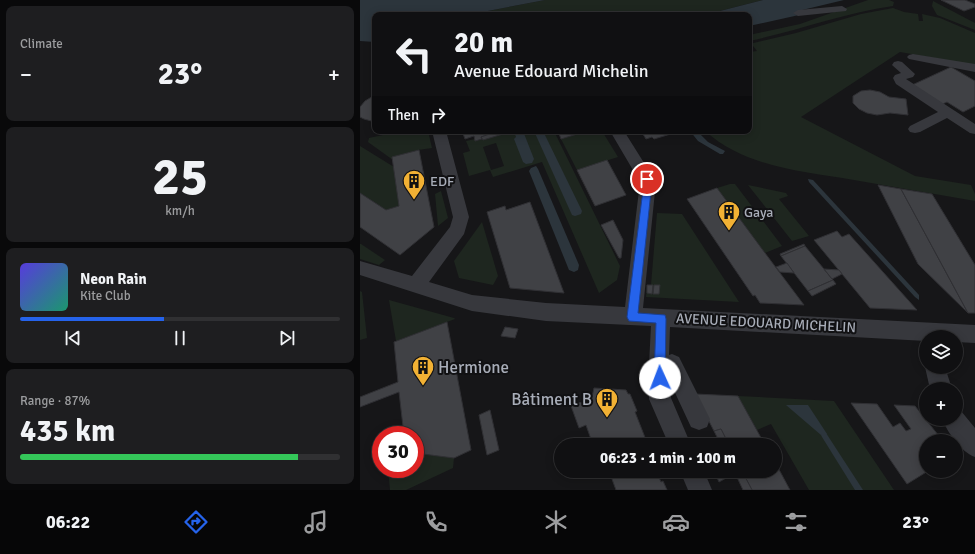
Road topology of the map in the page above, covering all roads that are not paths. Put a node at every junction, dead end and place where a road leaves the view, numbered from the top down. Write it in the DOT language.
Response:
graph roads {
  1 [pos="842,9"];
  2 [pos="798,13"];
  3 [pos="914,57"];
  4 [pos="898,65"];
  5 [pos="975,68"];
  6 [pos="948,112"];
  7 [pos="915,129"];
  8 [pos="975,130"];
  9 [pos="440,134"];
  10 [pos="619,134"];
  11 [pos="363,271"];
  12 [pos="415,286"];
  13 [pos="633,317"];
  14 [pos="661,319"];
  15 [pos="919,334"];
  16 [pos="963,334"];
  17 [pos="975,334"];
  18 [pos="672,364"];
  19 [pos="699,419"];
  20 [pos="959,426"];
  21 [pos="677,438"];
  22 [pos="975,446"];
  23 [pos="695,478"];
  24 [pos="700,490"];
  1 -- 2 [label="street"];
  3 -- 5 [label="street"];
  4 -- 6 [label="street"];
  6 -- 7 [label="street"];
  6 -- 8 [label="street"];
  9 -- 12 [label="street"];
  10 -- 13 [label="street"];
  11 -- 12 [label="street, AVENUE EDOUARD MICHELIN"];
  12 -- 13 [label="street, AVENUE EDOUARD MICHELIN"];
  13 -- 14 [label="street, AVENUE EDOUARD MICHELIN"];
  14 -- 15 [label="street, AVENUE EDOUARD MICHELIN"];
  14 -- 21 [label="street"];
  16 -- 17 [label="street, AVENUE EDOUARD MICHELIN"];
  18 -- 19 [label="street"];
  20 -- 22 [label="street"];
  23 -- 24 [label="street"];
}
